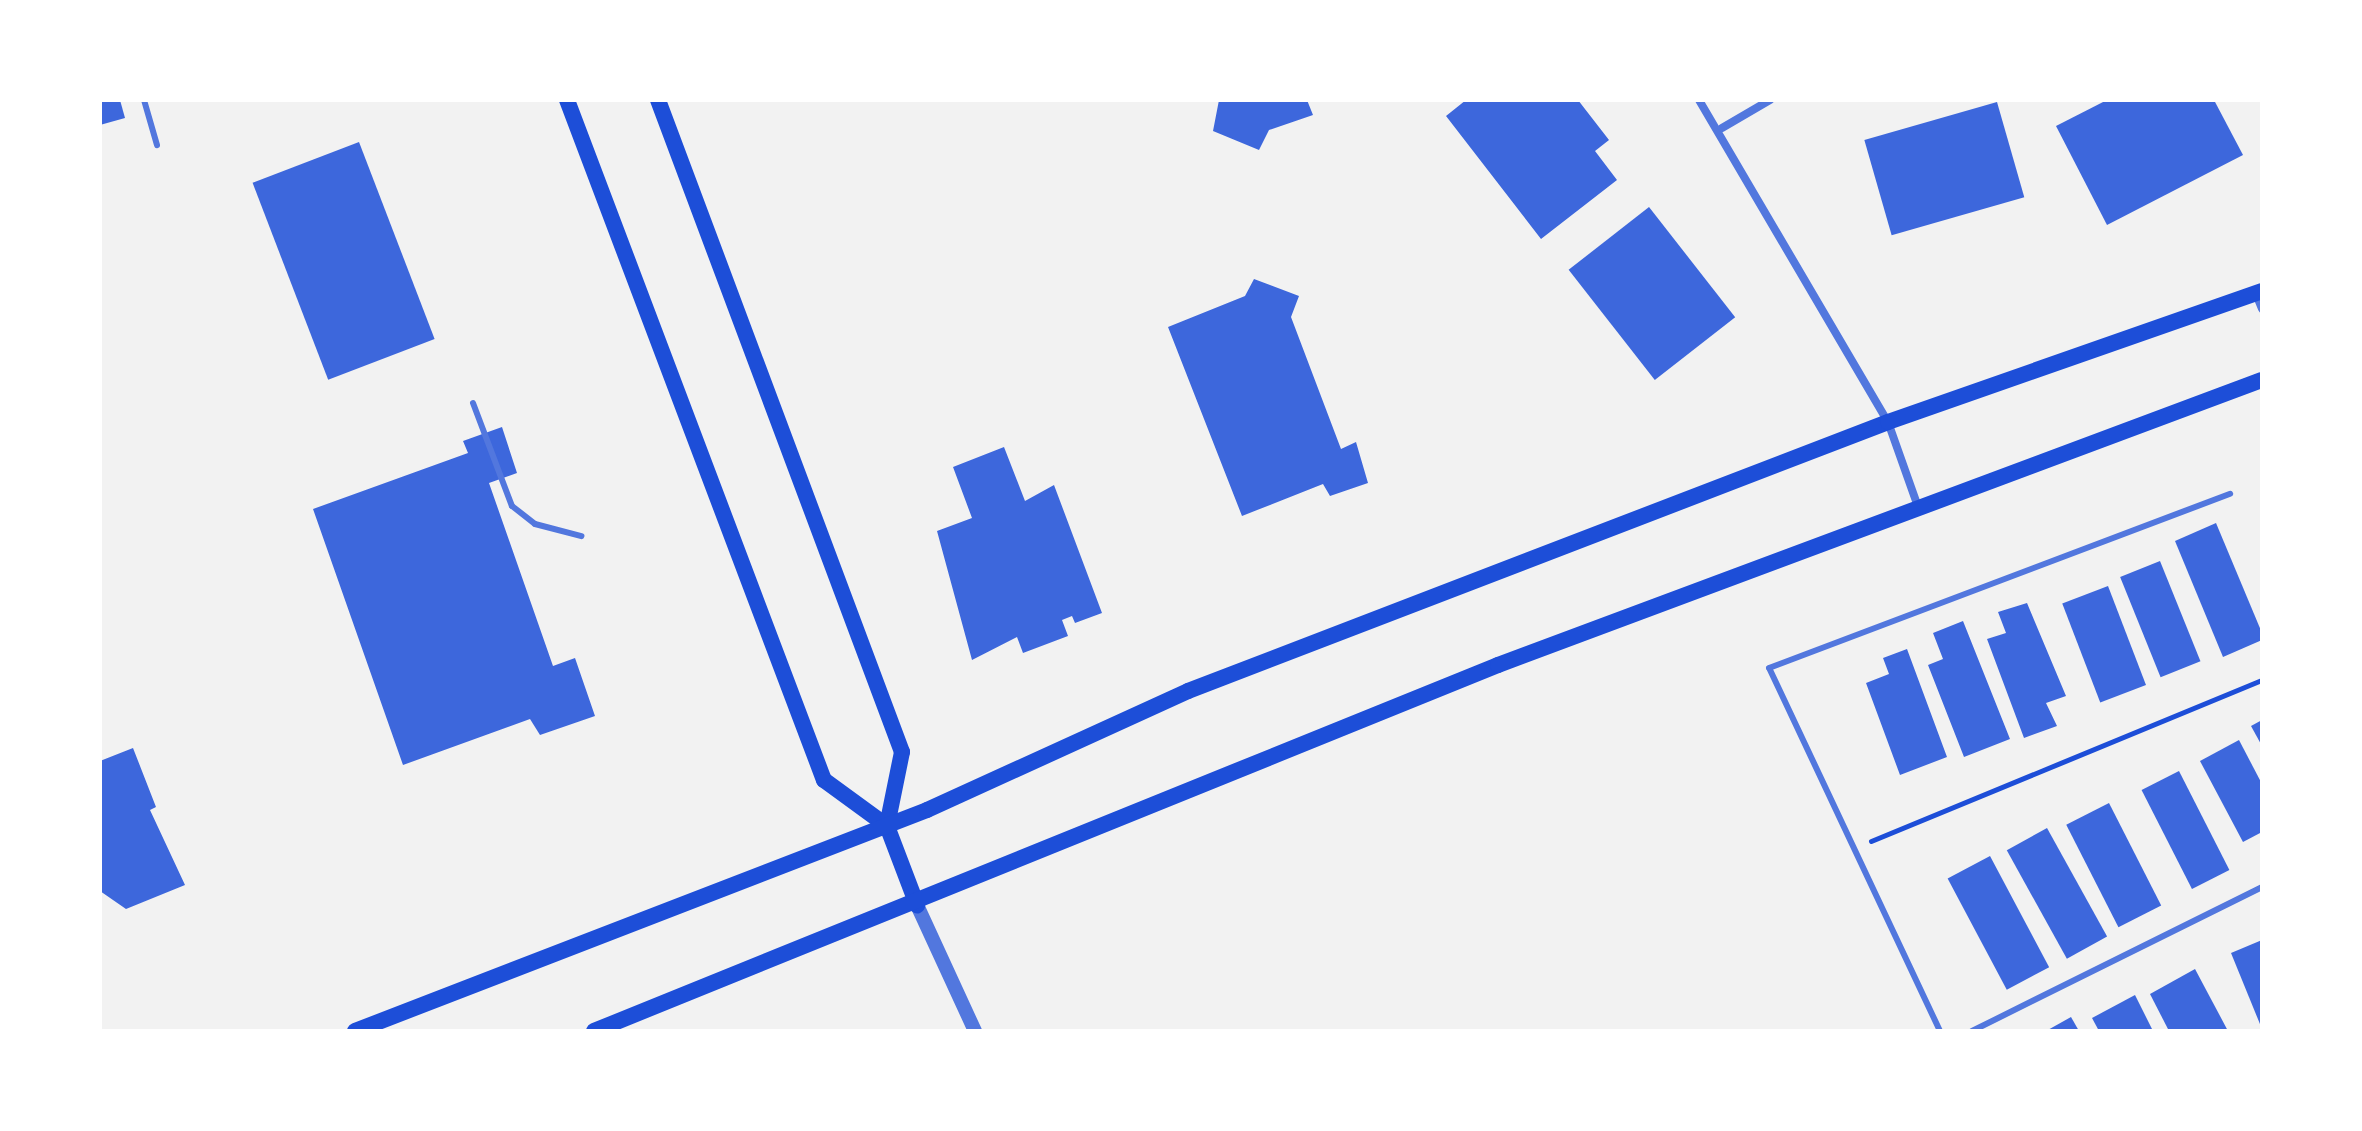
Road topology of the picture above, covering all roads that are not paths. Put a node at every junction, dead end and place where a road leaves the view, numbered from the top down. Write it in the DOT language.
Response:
graph roads {
  1 [pos="144,100"];
  2 [pos="567,100"];
  3 [pos="658,100"];
  4 [pos="1699,100"];
  5 [pos="1770,100"];
  6 [pos="1722,128"];
  7 [pos="157,145"];
  8 [pos="2260,298"];
  9 [pos="2262,380"];
  10 [pos="473,403"];
  11 [pos="1888,422"];
  12 [pos="2230,494"];
  13 [pos="1917,504"];
  14 [pos="581,536"];
  15 [pos="887,826"];
  16 [pos="2262,887"];
  17 [pos="917,905"];
  18 [pos="355,1031"];
  19 [pos="594,1031"];
  20 [pos="975,1031"];
  21 [pos="1940,1031"];
  22 [pos="1972,1031"];
  1 -- 7 [label="lane"];
  2 -- 15 [label="main road"];
  3 -- 15 [label="main road"];
  4 -- 6 [label="street"];
  5 -- 6 [label="street"];
  6 -- 11 [label="street"];
  8 -- 11 [label="main road"];
  9 -- 13 [label="main road"];
  10 -- 14 [label="lane"];
  11 -- 13 [label="street"];
  11 -- 15 [label="main road"];
  12 -- 21 [label="lane"];
  13 -- 17 [label="main road"];
  15 -- 17 [label="main road"];
  15 -- 18 [label="main road"];
  16 -- 22 [label="lane"];
  17 -- 19 [label="main road"];
  17 -- 20 [label="street"];
}
